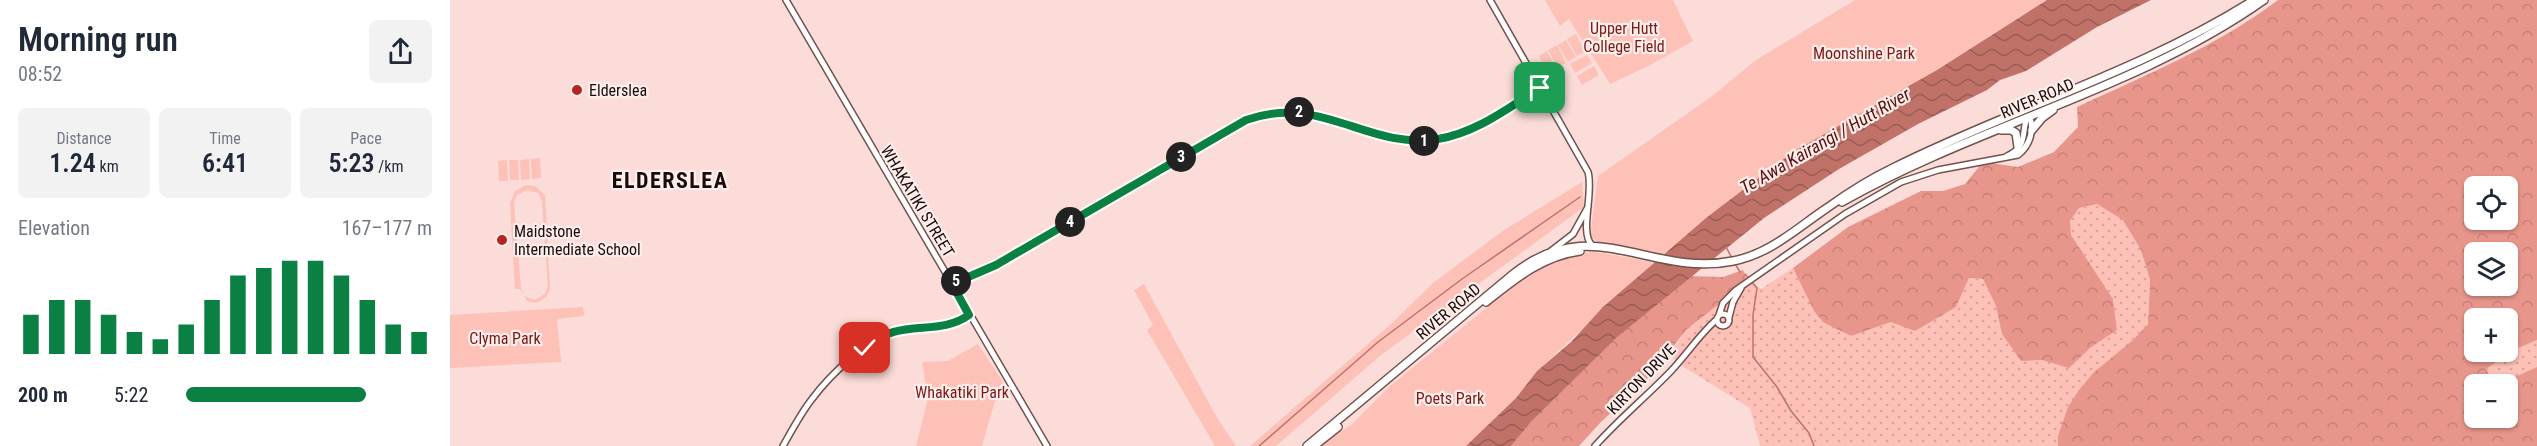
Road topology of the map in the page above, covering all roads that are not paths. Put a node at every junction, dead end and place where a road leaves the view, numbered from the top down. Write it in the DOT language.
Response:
graph roads {
  1 [pos="786,0"];
  2 [pos="1490,0"];
  3 [pos="2254,0"];
  4 [pos="2264,0"];
  5 [pos="2134,72"];
  6 [pos="2112,75"];
  7 [pos="1540,88"];
  8 [pos="2027,117"];
  9 [pos="2032,130"];
  10 [pos="1996,131"];
  11 [pos="2018,147"];
  12 [pos="1930,151"];
  13 [pos="2000,159"];
  14 [pos="1591,200"];
  15 [pos="1817,216"];
  16 [pos="1592,245"];
  17 [pos="1630,252"];
  18 [pos="1549,253"];
  19 [pos="952,284"];
  20 [pos="1744,285"];
  21 [pos="969,315"];
  22 [pos="1718,317"];
  23 [pos="1729,317"];
  24 [pos="1721,326"];
  25 [pos="1705,330"];
  26 [pos="783,446"];
  27 [pos="1047,446"];
  28 [pos="1307,446"];
  29 [pos="1314,446"];
  30 [pos="1595,446"];
  1 -- 19 [label="street, WHAKATIKI STREET"];
  2 -- 7 [label="street"];
  3 -- 6 [label="highway, RIVER ROAD"];
  4 -- 5 [label="highway, RIVER ROAD"];
  5 -- 8 [label="highway, RIVER ROAD"];
  5 -- 9 [label="highway"];
  6 -- 8 [label="highway"];
  6 -- 12 [label="highway, RIVER ROAD"];
  7 -- 14 [label="street"];
  7 -- 19 [label="street"];
  8 -- 9 [label="street"];
  8 -- 10 [label="highway, RIVER ROAD"];
  8 -- 11 [label="street"];
  8 -- 12 [label="highway"];
  9 -- 13 [label="street"];
  10 -- 11 [label="highway"];
  10 -- 15 [label="highway, RIVER ROAD"];
  11 -- 13 [label="street"];
  12 -- 15 [label="highway, RIVER ROAD"];
  13 -- 20 [label="street, KIRTON DRIVE"];
  14 -- 16 [label="street"];
  14 -- 18 [label="street"];
  15 -- 17 [label="highway, RIVER ROAD"];
  16 -- 17 [label="highway, RIVER ROAD"];
  16 -- 18 [label="highway, RIVER ROAD"];
  17 -- 29 [label="highway, RIVER ROAD"];
  18 -- 28 [label="highway, RIVER ROAD"];
  19 -- 21 [label="street, WHAKATIKI STREET"];
  20 -- 22 [label="street, KIRTON DRIVE"];
  20 -- 23 [label="street"];
  21 -- 26 [label="street"];
  21 -- 27 [label="street, WHAKATIKI STREET"];
  22 -- 23 [label="street"];
  22 -- 24 [label="street"];
  22 -- 25 [label="street, KIRTON DRIVE"];
  23 -- 24 [label="street"];
  24 -- 25 [label="street"];
  25 -- 30 [label="street, KIRTON DRIVE"];
}
